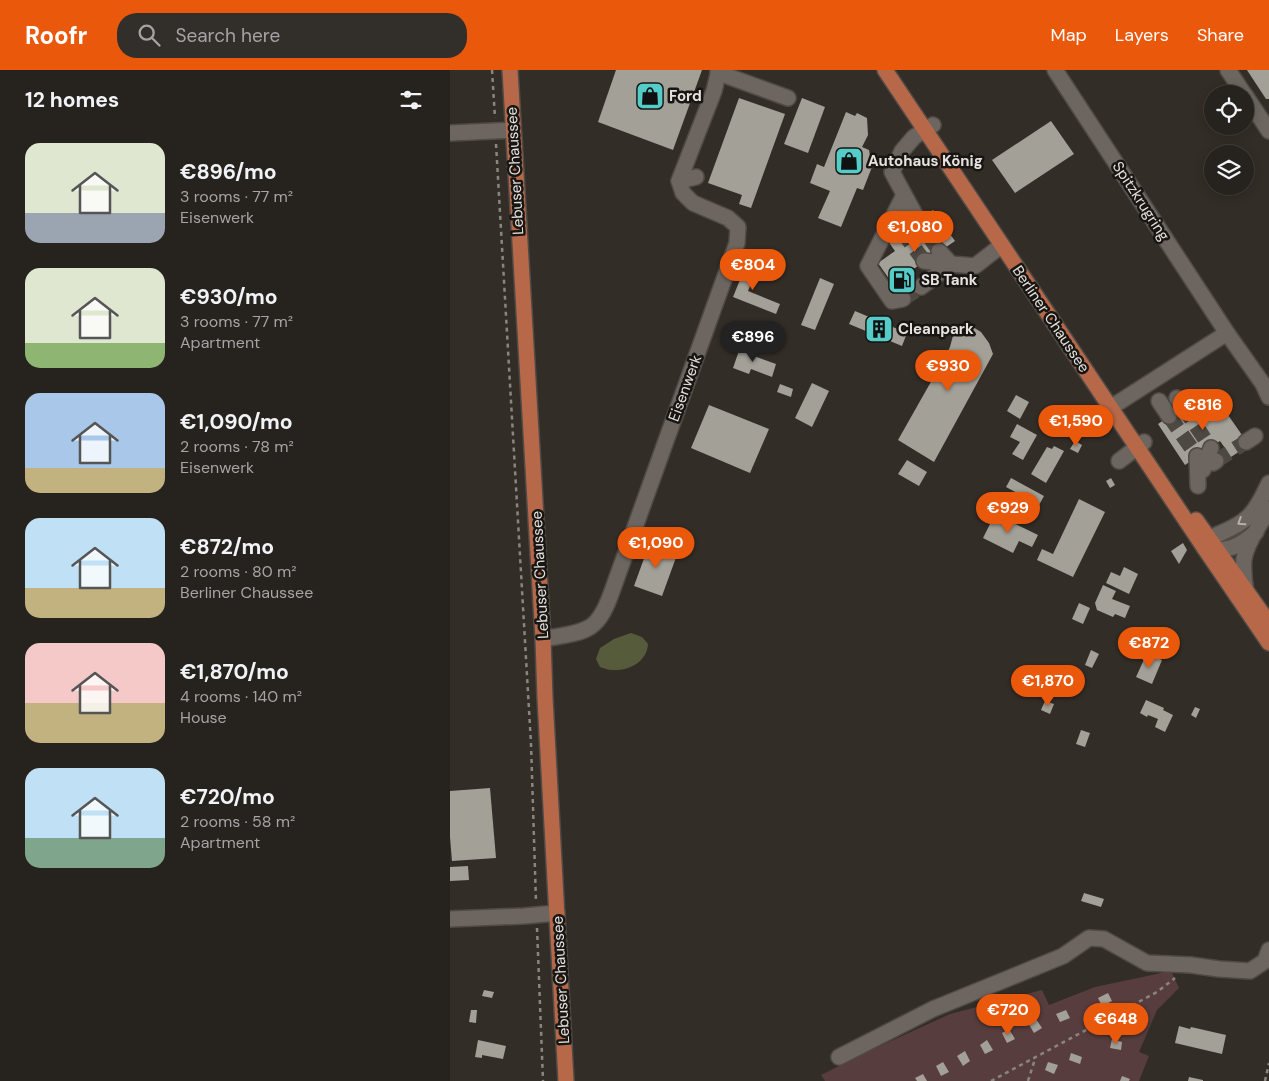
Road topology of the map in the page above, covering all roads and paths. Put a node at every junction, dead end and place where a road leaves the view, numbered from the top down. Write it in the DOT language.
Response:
graph roads {
  1 [pos="492,70"];
  2 [pos="510,70"];
  3 [pos="885,70"];
  4 [pos="897,70"];
  5 [pos="1055,70"];
  6 [pos="1228,70"];
  7 [pos="719,71"];
  8 [pos="1238,85"];
  9 [pos="788,98"];
  10 [pos="1254,109"];
  11 [pos="929,127"];
  12 [pos="495,130"];
  13 [pos="513,130"];
  14 [pos="1269,131"];
  15 [pos="450,133"];
  16 [pos="696,177"];
  17 [pos="679,181"];
  18 [pos="906,197"];
  19 [pos="918,220"];
  20 [pos="902,231"];
  21 [pos="1002,245"];
  22 [pos="939,251"];
  23 [pos="924,262"];
  24 [pos="951,264"];
  25 [pos="920,287"];
  26 [pos="903,299"];
  27 [pos="1227,333"];
  28 [pos="1267,389"];
  29 [pos="1159,401"];
  30 [pos="1114,405"];
  31 [pos="1169,416"];
  32 [pos="1140,444"];
  33 [pos="1118,461"];
  34 [pos="1269,483"];
  35 [pos="1269,510"];
  36 [pos="1256,532"];
  37 [pos="1211,546"];
  38 [pos="1246,591"];
  39 [pos="1269,623"];
  40 [pos="544,639"];
  41 [pos="1269,643"];
  42 [pos="556,913"];
  43 [pos="536,915"];
  44 [pos="450,919"];
  45 [pos="1269,950"];
  46 [pos="1191,965"];
  47 [pos="839,1057"];
  48 [pos="1036,1057"];
  49 [pos="1269,1063"];
  50 [pos="543,1081"];
  51 [pos="566,1081"];
  52 [pos="992,1081"];
  53 [pos="1028,1081"];
  54 [pos="1265,1081"];
  1 -- 12 [label="path"];
  2 -- 13 [label="main road, Lebuser Chaussee"];
  3 -- 11 [label="main road, Berliner Chaussee"];
  4 -- 11 [label="main road, Berliner Chaussee"];
  5 -- 27 [label="street, Spitzkrugring"];
  6 -- 8 [label="street"];
  7 -- 9 [label="street"];
  7 -- 17 [label="street"];
  10 -- 14 [label="street"];
  11 -- 18 [label="street"];
  11 -- 21 [label="main road, Berliner Chaussee"];
  11 -- 30 [label="main road, Berliner Chaussee"];
  12 -- 13 [label="street"];
  12 -- 15 [label="street"];
  12 -- 43 [label="path"];
  13 -- 40 [label="main road, Lebuser Chaussee"];
  16 -- 17 [label="street"];
  17 -- 40 [label="street, Eisenwerk"];
  18 -- 19 [label="street"];
  18 -- 20 [label="street"];
  18 -- 26 [label="street"];
  21 -- 24 [label="street"];
  21 -- 30 [label="main road, Berliner Chaussee"];
  22 -- 24 [label="street"];
  23 -- 24 [label="street"];
  24 -- 25 [label="street"];
  27 -- 28 [label="street, Spitzkrugring"];
  27 -- 30 [label="street"];
  29 -- 31 [label="street"];
  30 -- 32 [label="main road, Berliner Chaussee"];
  32 -- 33 [label="street"];
  32 -- 37 [label="main road, Berliner Chaussee"];
  34 -- 37 [label="street, one-way"];
  35 -- 36 [label="street"];
  36 -- 37 [label="street"];
  36 -- 38 [label="street"];
  37 -- 38 [label="main road, Berliner Chaussee"];
  37 -- 41 [label="main road, Berliner Chaussee"];
  38 -- 39 [label="main road, Berliner Chaussee"];
  40 -- 42 [label="main road, Lebuser Chaussee"];
  42 -- 43 [label="street"];
  42 -- 51 [label="main road, Lebuser Chaussee"];
  43 -- 44 [label="street"];
  43 -- 50 [label="path"];
  45 -- 46 [label="street"];
  46 -- 47 [label="street"];
  46 -- 48 [label="path"];
  48 -- 52 [label="path"];
  48 -- 53 [label="path"];
  49 -- 54 [label="path"];
}
